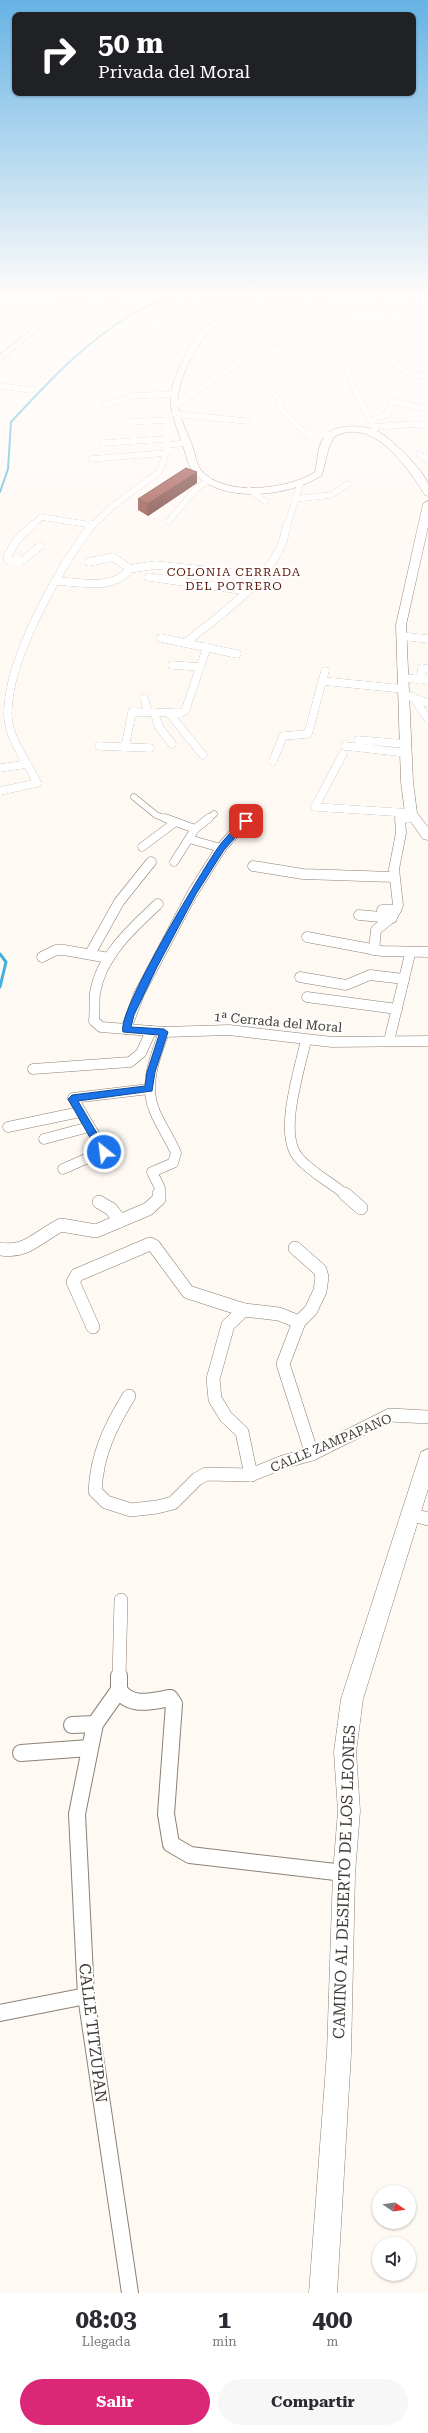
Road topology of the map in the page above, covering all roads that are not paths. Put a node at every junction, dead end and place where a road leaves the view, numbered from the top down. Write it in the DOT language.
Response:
graph roads {
  1 [pos="111,403"];
  2 [pos="174,403"];
  3 [pos="184,403"];
  4 [pos="278,403"];
  5 [pos="360,403"];
  6 [pos="392,403"];
  7 [pos="402,403"];
  8 [pos="105,405"];
  9 [pos="428,409"];
  10 [pos="174,410"];
  11 [pos="247,421"];
  12 [pos="130,422"];
  13 [pos="428,426"];
  14 [pos="373,428"];
  15 [pos="331,435"];
  16 [pos="167,442"];
  17 [pos="103,443"];
  18 [pos="186,443"];
  19 [pos="166,454"];
  20 [pos="419,454"];
  21 [pos="91,459"];
  22 [pos="428,460"];
  23 [pos="208,480"];
  24 [pos="348,484"];
  25 [pos="300,486"];
  26 [pos="249,490"];
  27 [pos="133,491"];
  28 [pos="428,493"];
  29 [pos="145,494"];
  30 [pos="295,499"];
  31 [pos="265,501"];
  32 [pos="428,504"];
  33 [pos="428,507"];
  34 [pos="169,521"];
  35 [pos="92,525"];
  36 [pos="40,546"];
  37 [pos="89,562"];
  38 [pos="130,569"];
  39 [pos="232,573"];
  40 [pos="149,577"];
  41 [pos="56,581"];
  42 [pos="248,591"];
  43 [pos="401,636"];
  44 [pos="160,638"];
  45 [pos="428,639"];
  46 [pos="187,642"];
  47 [pos="208,647"];
  48 [pos="237,654"];
  49 [pos="172,665"];
  50 [pos="200,667"];
  51 [pos="428,669"];
  52 [pos="325,671"];
  53 [pos="323,680"];
  54 [pos="424,680"];
  55 [pos="405,690"];
  56 [pos="144,698"];
  57 [pos="428,704"];
  58 [pos="151,712"];
  59 [pos="169,713"];
  60 [pos="4,718"];
  61 [pos="428,718"];
  62 [pos="354,740"];
  63 [pos="172,744"];
  64 [pos="99,746"];
  65 [pos="125,747"];
  66 [pos="150,748"];
  67 [pos="406,749"];
  68 [pos="203,755"];
  69 [pos="273,760"];
  70 [pos="27,764"];
  71 [pos="0,768"];
  72 [pos="0,791"];
  73 [pos="134,797"];
  74 [pos="254,812"];
  75 [pos="214,814"];
  76 [pos="413,816"];
  77 [pos="174,823"];
  78 [pos="196,829"];
  79 [pos="428,836"];
  80 [pos="189,839"];
  81 [pos="142,847"];
  82 [pos="221,848"];
  83 [pos="152,862"];
  84 [pos="174,862"];
  85 [pos="253,866"];
  86 [pos="394,877"];
  87 [pos="158,904"];
  88 [pos="382,910"];
  89 [pos="394,914"];
  90 [pos="358,915"];
  91 [pos="374,917"];
  92 [pos="376,930"];
  93 [pos="307,937"];
  94 [pos="374,950"];
  95 [pos="428,952"];
  96 [pos="90,954"];
  97 [pos="410,954"];
  98 [pos="42,957"];
  99 [pos="109,958"];
  100 [pos="300,977"];
  101 [pos="404,979"];
  102 [pos="307,997"];
  103 [pos="397,1009"];
  104 [pos="126,1030"];
  105 [pos="151,1031"];
  106 [pos="164,1032"];
  107 [pos="306,1040"];
  108 [pos="389,1041"];
  109 [pos="428,1041"];
  110 [pos="33,1069"];
  111 [pos="149,1089"];
  112 [pos="80,1112"];
  113 [pos="8,1127"];
  114 [pos="89,1127"];
  115 [pos="44,1139"];
  116 [pos="63,1169"];
  117 [pos="99,1202"];
  118 [pos="361,1208"];
  119 [pos="120,1221"];
  120 [pos="295,1248"];
  121 [pos="0,1249"];
  122 [pos="244,1310"];
  123 [pos="299,1322"];
  124 [pos="93,1327"];
  125 [pos="129,1396"];
  126 [pos="428,1418"];
  127 [pos="312,1454"];
  128 [pos="428,1458"];
  129 [pos="251,1475"];
  130 [pos="419,1516"];
  131 [pos="121,1600"];
  132 [pos="119,1690"];
  133 [pos="95,1724"];
  134 [pos="72,1725"];
  135 [pos="89,1748"];
  136 [pos="21,1753"];
  137 [pos="344,1873"];
  138 [pos="86,1996"];
  139 [pos="0,2013"];
  140 [pos="130,2293"];
  141 [pos="323,2293"];
  1 -- 8 [label="street"];
  2 -- 10 [label="main road"];
  3 -- 10 [label="street"];
  4 -- 15 [label="street"];
  5 -- 14 [label="street"];
  6 -- 14 [label="street"];
  7 -- 9 [label="street"];
  10 -- 11 [label="street"];
  10 -- 18 [label="main road"];
  12 -- 16 [label="street"];
  13 -- 14 [label="street"];
  14 -- 15 [label="main road"];
  14 -- 28 [label="main road"];
  15 -- 25 [label="main road"];
  16 -- 17 [label="street"];
  16 -- 18 [label="street"];
  16 -- 19 [label="street"];
  18 -- 23 [label="main road"];
  19 -- 21 [label="street"];
  19 -- 27 [label="street"];
  20 -- 22 [label="street"];
  23 -- 26 [label="main road"];
  23 -- 34 [label="street"];
  24 -- 30 [label="street"];
  25 -- 26 [label="main road"];
  25 -- 30 [label="street"];
  26 -- 31 [label="street"];
  27 -- 29 [label="street"];
  27 -- 35 [label="street"];
  30 -- 42 [label="street"];
  32 -- 33 [label="main road"];
  33 -- 43 [label="main road"];
  35 -- 36 [label="street"];
  35 -- 41 [label="street"];
  37 -- 38 [label="street"];
  38 -- 39 [label="street"];
  38 -- 41 [label="street"];
  40 -- 42 [label="street"];
  41 -- 60 [label="street"];
  42 -- 46 [label="street"];
  43 -- 45 [label="street"];
  43 -- 55 [label="main road"];
  44 -- 46 [label="street"];
  46 -- 47 [label="street"];
  47 -- 48 [label="street"];
  47 -- 50 [label="street"];
  49 -- 50 [label="street"];
  50 -- 59 [label="street"];
  51 -- 54 [label="street"];
  52 -- 53 [label="street"];
  53 -- 55 [label="street"];
  53 -- 69 [label="street"];
  54 -- 55 [label="street"];
  55 -- 57 [label="street"];
  55 -- 61 [label="street"];
  55 -- 67 [label="main road"];
  56 -- 58 [label="street"];
  58 -- 59 [label="street"];
  58 -- 63 [label="street"];
  58 -- 65 [label="street"];
  59 -- 68 [label="street"];
  60 -- 70 [label="street"];
  62 -- 67 [label="street"];
  64 -- 65 [label="street"];
  65 -- 66 [label="street"];
  67 -- 76 [label="main road"];
  67 -- 76 [label="street"];
  70 -- 71 [label="street"];
  70 -- 72 [label="street"];
  73 -- 77 [label="street"];
  74 -- 82 [label="street"];
  75 -- 78 [label="street"];
  76 -- 79 [label="main road"];
  76 -- 86 [label="street"];
  77 -- 78 [label="street"];
  77 -- 81 [label="street"];
  78 -- 80 [label="street"];
  80 -- 82 [label="street"];
  80 -- 84 [label="street"];
  82 -- 104 [label="street"];
  83 -- 96 [label="street"];
  85 -- 86 [label="street"];
  86 -- 89 [label="street"];
  87 -- 99 [label="street"];
  88 -- 89 [label="street"];
  89 -- 91 [label="street"];
  89 -- 92 [label="street"];
  90 -- 91 [label="street"];
  91 -- 92 [label="street"];
  92 -- 94 [label="street"];
  93 -- 94 [label="street"];
  94 -- 97 [label="street"];
  95 -- 97 [label="street"];
  96 -- 98 [label="street"];
  96 -- 99 [label="street"];
  97 -- 101 [label="street"];
  99 -- 104 [label="street, 1ª Cerrada del Moral"];
  100 -- 101 [label="street"];
  101 -- 103 [label="street"];
  102 -- 103 [label="street"];
  103 -- 108 [label="street"];
  104 -- 105 [label="street, 1ª Cerrada del Moral"];
  105 -- 106 [label="street, 1ª Cerrada del Moral"];
  105 -- 110 [label="street"];
  106 -- 107 [label="street, 1ª Cerrada del Moral"];
  106 -- 111 [label="street"];
  107 -- 108 [label="street, 1ª Cerrada del Moral"];
  107 -- 118 [label="street"];
  108 -- 109 [label="street, 1ª Cerrada del Moral"];
  111 -- 112 [label="street"];
  111 -- 119 [label="street"];
  112 -- 113 [label="street"];
  112 -- 114 [label="street"];
  114 -- 115 [label="street"];
  114 -- 116 [label="street"];
  117 -- 119 [label="street"];
  119 -- 121 [label="street"];
  120 -- 123 [label="street"];
  122 -- 123 [label="street"];
  122 -- 124 [label="street"];
  122 -- 129 [label="street"];
  123 -- 127 [label="street"];
  125 -- 129 [label="street, CALLE ZAMPAPANO"];
  126 -- 127 [label="street, CALLE ZAMPAPANO"];
  127 -- 129 [label="street, CALLE ZAMPAPANO"];
  128 -- 130 [label="main road, CAMINO AL DESIERTO DE LOS LEONES"];
  130 -- 137 [label="main road, CAMINO AL DESIERTO DE LOS LEONES"];
  131 -- 132 [label="street"];
  132 -- 133 [label="street"];
  132 -- 137 [label="street"];
  133 -- 134 [label="street"];
  133 -- 135 [label="street, CALLE TITZUPAN"];
  135 -- 136 [label="street"];
  135 -- 138 [label="street, CALLE TITZUPAN"];
  137 -- 141 [label="main road, CAMINO AL DESIERTO DE LOS LEONES"];
  138 -- 139 [label="street"];
  138 -- 140 [label="street, CALLE TITZUPAN"];
}
